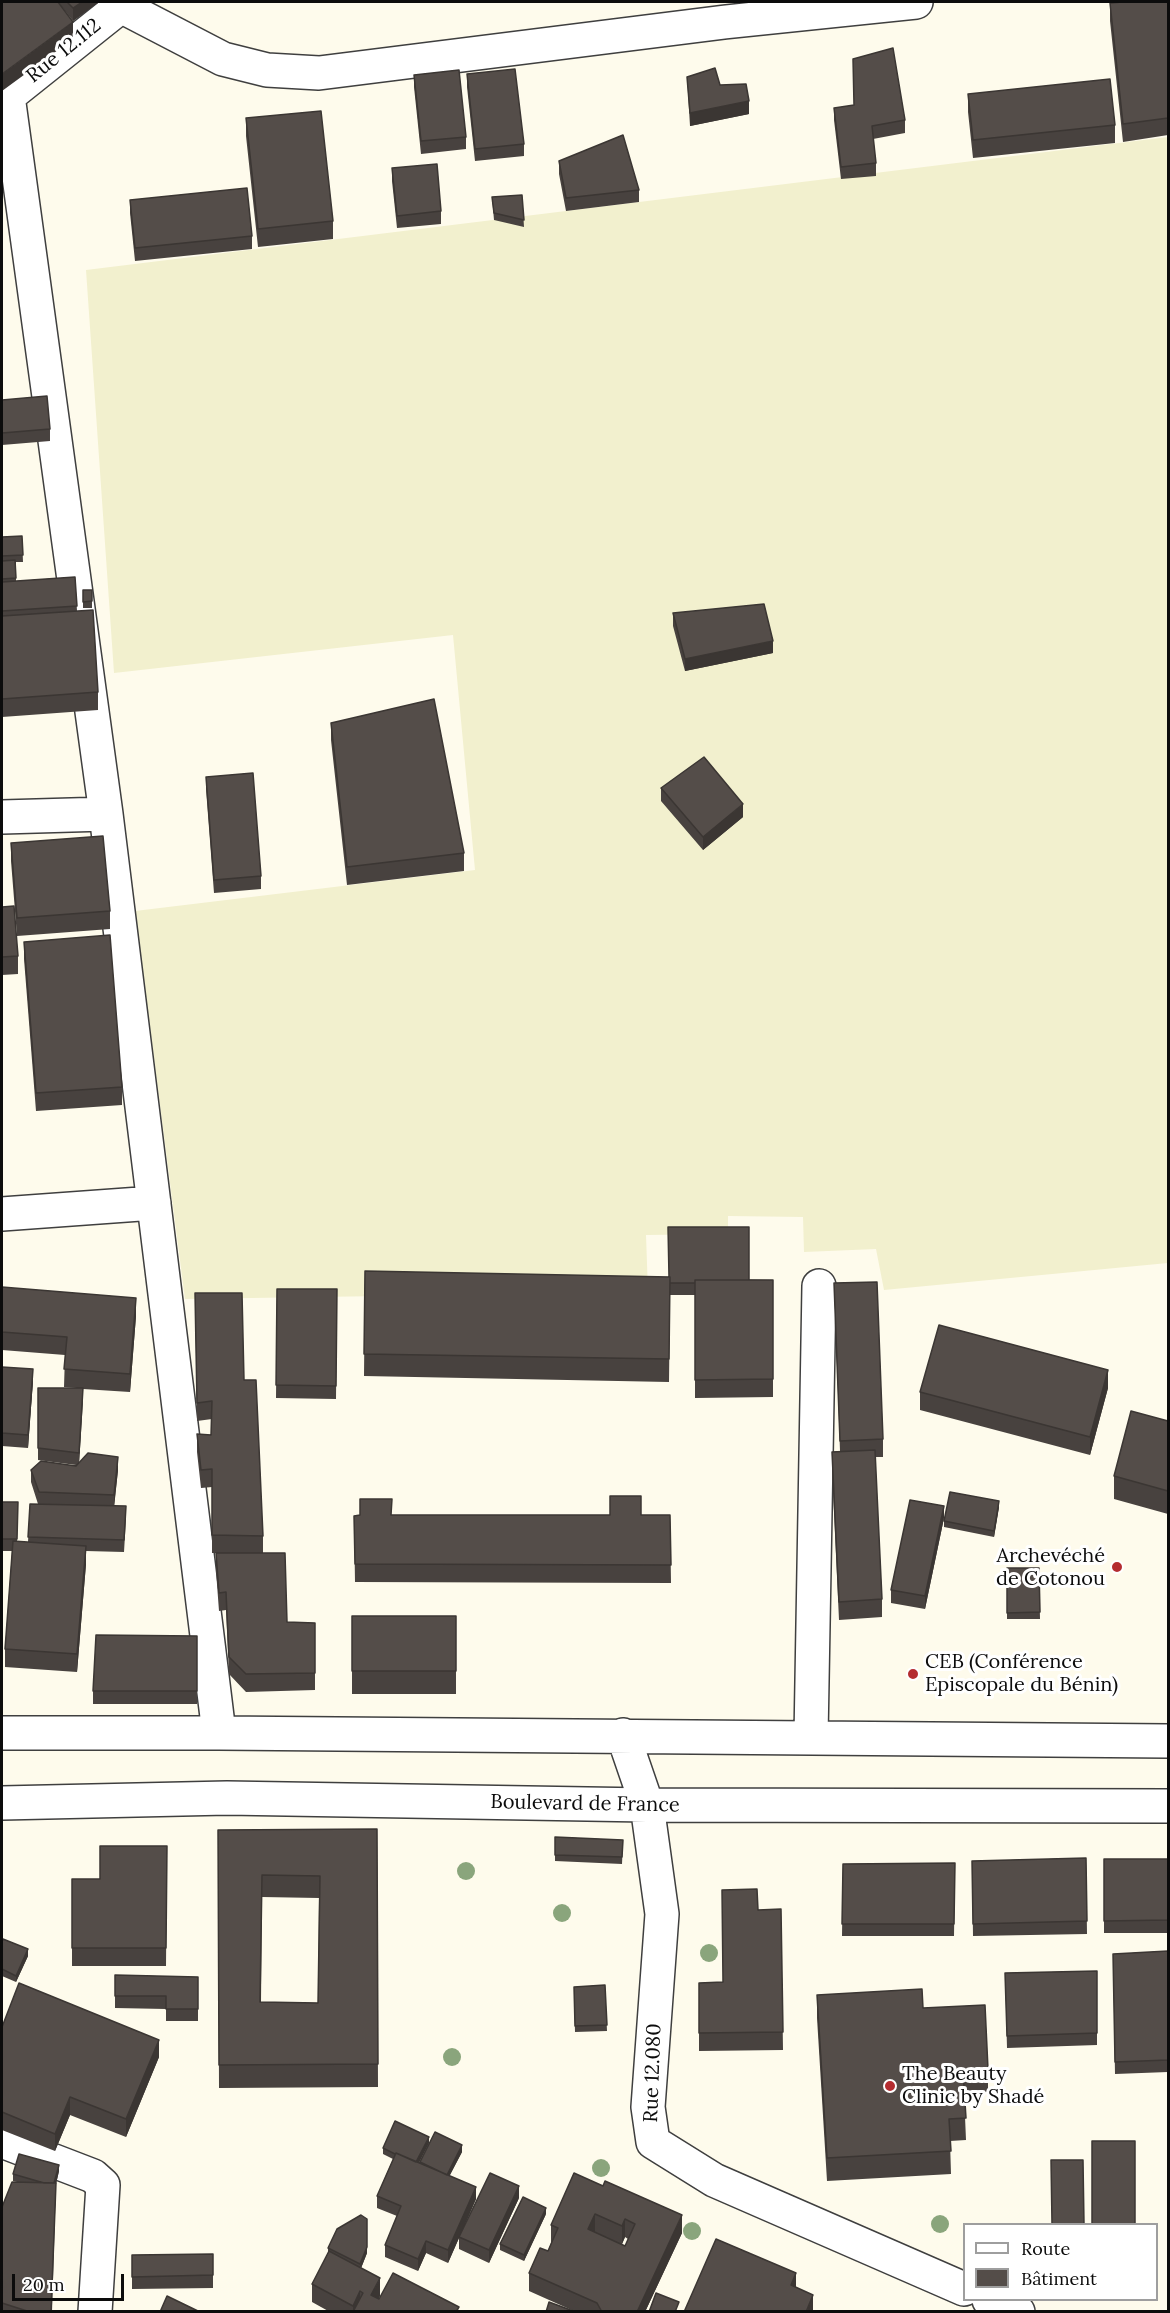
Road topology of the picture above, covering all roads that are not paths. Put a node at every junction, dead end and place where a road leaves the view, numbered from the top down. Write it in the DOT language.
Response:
graph roads {
  1 [pos="750,2"];
  2 [pos="916,2"];
  3 [pos="123,4"];
  4 [pos="725,22"];
  5 [pos="5,99"];
  6 [pos="106,814"];
  7 [pos="2,817"];
  8 [pos="154,1203"];
  9 [pos="2,1214"];
  10 [pos="819,1286"];
  11 [pos="2,1733"];
  12 [pos="219,1733"];
  13 [pos="623,1736"];
  14 [pos="811,1737"];
  15 [pos="1168,1741"];
  16 [pos="2,1803"];
  17 [pos="647,1805"];
  18 [pos="1168,1806"];
  19 [pos="2,2141"];
  20 [pos="963,2289"];
  21 [pos="991,2301"];
  22 [pos="95,2312"];
  23 [pos="1018,2312"];
  1 -- 4 [label="street"];
  2 -- 4 [label="street"];
  3 -- 4 [label="street"];
  3 -- 5 [label="street, Rue 12.112"];
  5 -- 6 [label="street"];
  6 -- 7 [label="street"];
  6 -- 8 [label="street"];
  8 -- 9 [label="street"];
  8 -- 12 [label="street"];
  10 -- 14 [label="street"];
  11 -- 12 [label="street"];
  12 -- 13 [label="street"];
  13 -- 14 [label="street"];
  13 -- 17 [label="street, Rue 12.080"];
  14 -- 15 [label="street"];
  16 -- 17 [label="street, Boulevard de France"];
  17 -- 18 [label="street, Boulevard de France"];
  17 -- 20 [label="street, Rue 12.080"];
  19 -- 22 [label="street"];
  21 -- 23 [label="street"];
}
